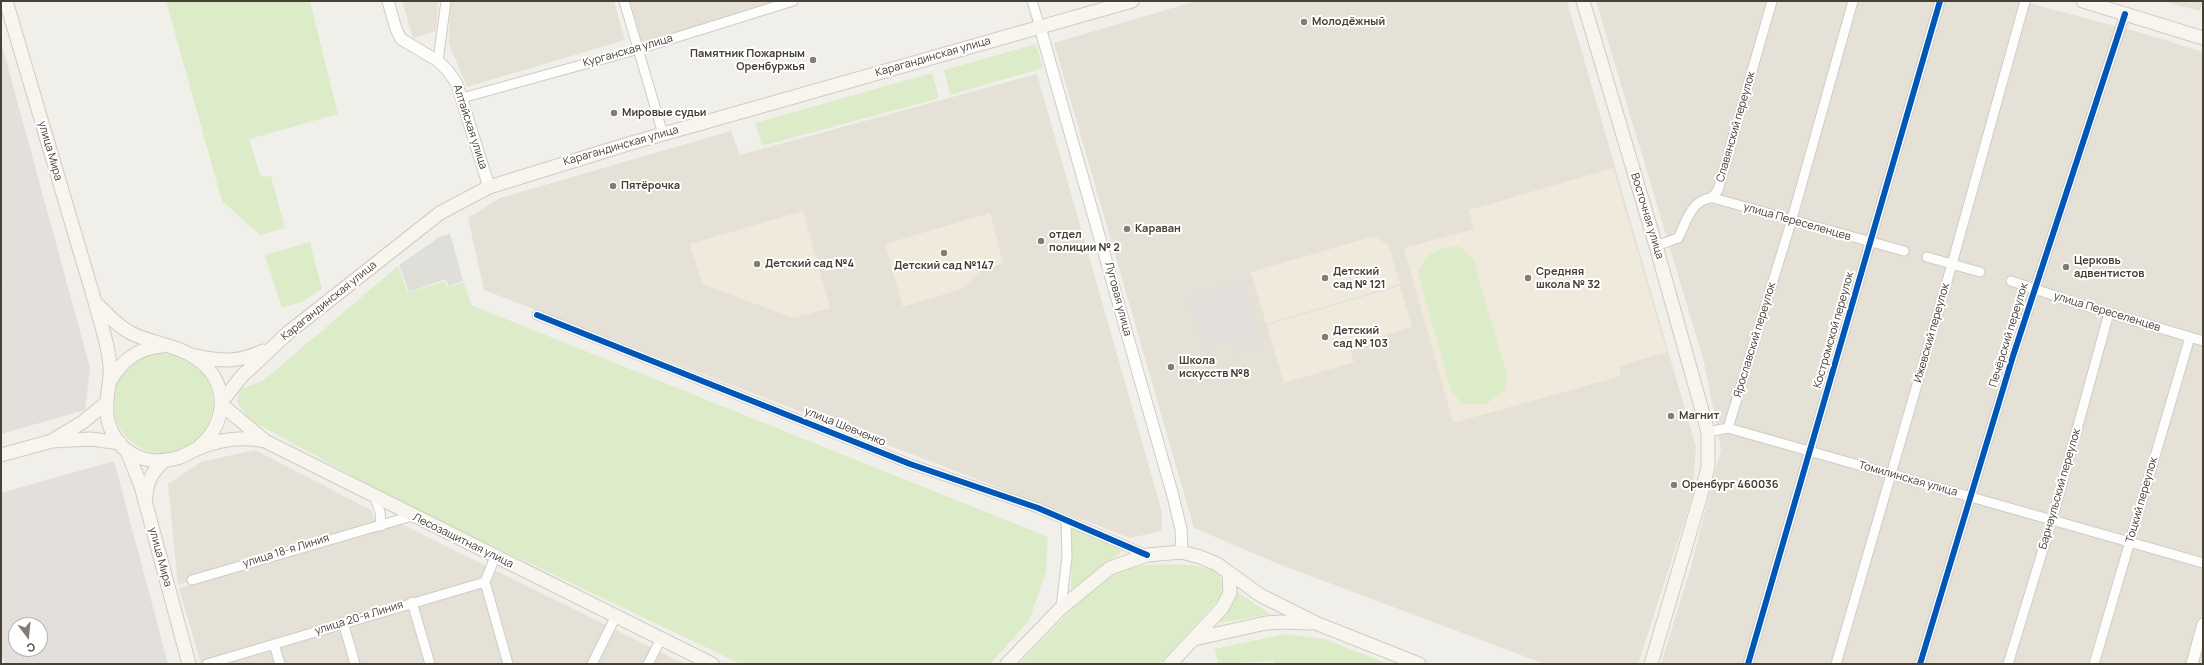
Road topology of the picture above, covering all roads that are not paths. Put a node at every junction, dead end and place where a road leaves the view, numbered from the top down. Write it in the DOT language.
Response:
graph roads {
  1 [pos="6,1"];
  2 [pos="388,1"];
  3 [pos="446,1"];
  4 [pos="624,1"];
  5 [pos="793,1"];
  6 [pos="1032,1"];
  7 [pos="1132,1"];
  8 [pos="1583,1"];
  9 [pos="1772,1"];
  10 [pos="1853,1"];
  11 [pos="1940,1"];
  12 [pos="2025,1"];
  13 [pos="2083,1"];
  14 [pos="2106,5"];
  15 [pos="2125,14"];
  16 [pos="1040,27"];
  17 [pos="2203,38"];
  18 [pos="639,49"];
  19 [pos="438,61"];
  20 [pos="462,98"];
  21 [pos="664,134"];
  22 [pos="489,187"];
  23 [pos="1713,198"];
  24 [pos="1792,219"];
  25 [pos="1870,243"];
  26 [pos="1656,246"];
  27 [pos="1904,251"];
  28 [pos="1927,257"];
  29 [pos="1952,264"];
  30 [pos="1980,272"];
  31 [pos="2011,281"];
  32 [pos="2034,290"];
  33 [pos="95,302"];
  34 [pos="2109,313"];
  35 [pos="537,315"];
  36 [pos="2190,337"];
  37 [pos="2203,340"];
  38 [pos="166,346"];
  39 [pos="271,347"];
  40 [pos="191,355"];
  41 [pos="109,382"];
  42 [pos="106,403"];
  43 [pos="222,403"];
  44 [pos="1728,428"];
  45 [pos="1708,432"];
  46 [pos="52,441"];
  47 [pos="265,441"];
  48 [pos="123,446"];
  49 [pos="197,449"];
  50 [pos="1809,451"];
  51 [pos="1,455"];
  52 [pos="164,461"];
  53 [pos="1890,475"];
  54 [pos="374,497"];
  55 [pos="1971,497"];
  56 [pos="146,503"];
  57 [pos="412,516"];
  58 [pos="2052,520"];
  59 [pos="1066,521"];
  60 [pos="381,526"];
  61 [pos="2130,542"];
  62 [pos="1182,552"];
  63 [pos="1147,555"];
  64 [pos="495,557"];
  65 [pos="2203,563"];
  66 [pos="1230,573"];
  67 [pos="192,580"];
  68 [pos="485,582"];
  69 [pos="412,602"];
  70 [pos="1061,608"];
  71 [pos="616,616"];
  72 [pos="343,622"];
  73 [pos="1318,624"];
  74 [pos="2203,624"];
  75 [pos="661,639"];
  76 [pos="1194,639"];
  77 [pos="274,644"];
  78 [pos="189,664"];
  79 [pos="207,664"];
  80 [pos="280,664"];
  81 [pos="355,664"];
  82 [pos="430,664"];
  83 [pos="508,664"];
  84 [pos="592,664"];
  85 [pos="648,664"];
  86 [pos="712,664"];
  87 [pos="1007,664"];
  88 [pos="1170,664"];
  89 [pos="1419,664"];
  90 [pos="1651,664"];
  91 [pos="1748,664"];
  92 [pos="1836,664"];
  93 [pos="1920,664"];
  94 [pos="2008,664"];
  95 [pos="2094,664"];
  96 [pos="2192,664"];
  1 -- 33 [label="main road, улица Мира"];
  2 -- 19 [label="street, Алтайская улица"];
  3 -- 19 [label="street"];
  4 -- 18 [label="street"];
  5 -- 18 [label="street, Курганская улица"];
  6 -- 16 [label="street, Луговая улица"];
  7 -- 16 [label="main road, Карагандинская улица"];
  8 -- 26 [label="main road, Восточная улица"];
  9 -- 23 [label="street, Славянский переулок"];
  10 -- 24 [label="street, Ярославский переулок"];
  11 -- 25 [label="street, Костромской переулок"];
  12 -- 29 [label="street, Ижевский переулок"];
  13 -- 14 [label="main road"];
  14 -- 15 [label="main road"];
  15 -- 17 [label="main road"];
  15 -- 32 [label="street, Печёрский переулок"];
  16 -- 21 [label="main road, Карагандинская улица"];
  16 -- 62 [label="street, Луговая улица"];
  18 -- 20 [label="street, Курганская улица"];
  18 -- 21 [label="street"];
  19 -- 20 [label="street, Алтайская улица"];
  20 -- 22 [label="street, Алтайская улица"];
  21 -- 22 [label="main road, Карагандинская улица"];
  22 -- 39 [label="main road, Карагандинская улица"];
  23 -- 24 [label="street, улица Переселенцев"];
  23 -- 26 [label="street"];
  24 -- 25 [label="street, улица Переселенцев"];
  24 -- 44 [label="street, Ярославский переулок"];
  25 -- 27 [label="street, улица Переселенцев"];
  25 -- 50 [label="street, Костромской переулок"];
  26 -- 45 [label="main road, Восточная улица"];
  28 -- 29 [label="street"];
  29 -- 30 [label="street"];
  29 -- 53 [label="street, Ижевский переулок"];
  31 -- 32 [label="street, улица Переселенцев"];
  32 -- 34 [label="street, улица Переселенцев"];
  32 -- 55 [label="street, Печёрский переулок"];
  33 -- 38 [label="main road"];
  33 -- 41 [label="main road, улица Мира"];
  34 -- 36 [label="street, улица Переселенцев"];
  34 -- 58 [label="street, Барнаульский переулок"];
  35 -- 59 [label="street, улица Шевченко"];
  36 -- 37 [label="street, улица Переселенцев"];
  36 -- 61 [label="street, Тоцкий переулок"];
  38 -- 40 [label="main road"];
  38 -- 41 [label="main road"];
  39 -- 40 [label="main road"];
  39 -- 43 [label="main road, Карагандинская улица"];
  40 -- 43 [label="main road"];
  41 -- 42 [label="main road"];
  42 -- 46 [label="main road"];
  42 -- 48 [label="main road"];
  43 -- 47 [label="main road, Лесозащитная улица"];
  43 -- 49 [label="main road"];
  44 -- 45 [label="street"];
  44 -- 50 [label="street, Томилинская улица"];
  45 -- 90 [label="main road"];
  46 -- 48 [label="main road"];
  46 -- 51 [label="main road"];
  47 -- 49 [label="main road"];
  47 -- 54 [label="main road, Лесозащитная улица"];
  48 -- 52 [label="main road"];
  48 -- 56 [label="main road, улица Мира"];
  49 -- 52 [label="main road"];
  50 -- 53 [label="street, Томилинская улица"];
  50 -- 91 [label="street, Костромской переулок"];
  52 -- 56 [label="main road"];
  53 -- 55 [label="street, Томилинская улица"];
  53 -- 92 [label="street, Ижевский переулок"];
  54 -- 57 [label="main road, Лесозащитная улица"];
  54 -- 60 [label="street"];
  55 -- 58 [label="street, Томилинская улица"];
  55 -- 93 [label="street, Печёрский переулок"];
  56 -- 78 [label="main road, улица Мира"];
  57 -- 60 [label="street, улица 18-я Линия"];
  57 -- 64 [label="main road, Лесозащитная улица"];
  58 -- 61 [label="street, Томилинская улица"];
  58 -- 94 [label="street, Барнаульский переулок"];
  59 -- 63 [label="street, улица Шевченко"];
  59 -- 70 [label="street"];
  60 -- 67 [label="street, улица 18-я Линия"];
  61 -- 65 [label="street, Томилинская улица"];
  61 -- 95 [label="street, Тоцкий переулок"];
  62 -- 63 [label="main road"];
  62 -- 66 [label="main road"];
  63 -- 70 [label="main road"];
  64 -- 68 [label="street"];
  64 -- 71 [label="main road, Лесозащитная улица"];
  66 -- 73 [label="main road"];
  66 -- 76 [label="main road"];
  68 -- 69 [label="street, улица 20-я Линия"];
  68 -- 83 [label="street"];
  69 -- 72 [label="street, улица 20-я Линия"];
  69 -- 82 [label="street"];
  70 -- 87 [label="main road"];
  71 -- 75 [label="main road, Лесозащитная улица"];
  71 -- 84 [label="street"];
  72 -- 77 [label="street, улица 20-я Линия"];
  72 -- 81 [label="street"];
  73 -- 76 [label="main road"];
  73 -- 89 [label="main road"];
  74 -- 96 [label="street"];
  75 -- 85 [label="street"];
  75 -- 86 [label="main road, Лесозащитная улица"];
  76 -- 88 [label="main road"];
  77 -- 79 [label="street, улица 20-я Линия"];
  77 -- 80 [label="street"];
}
